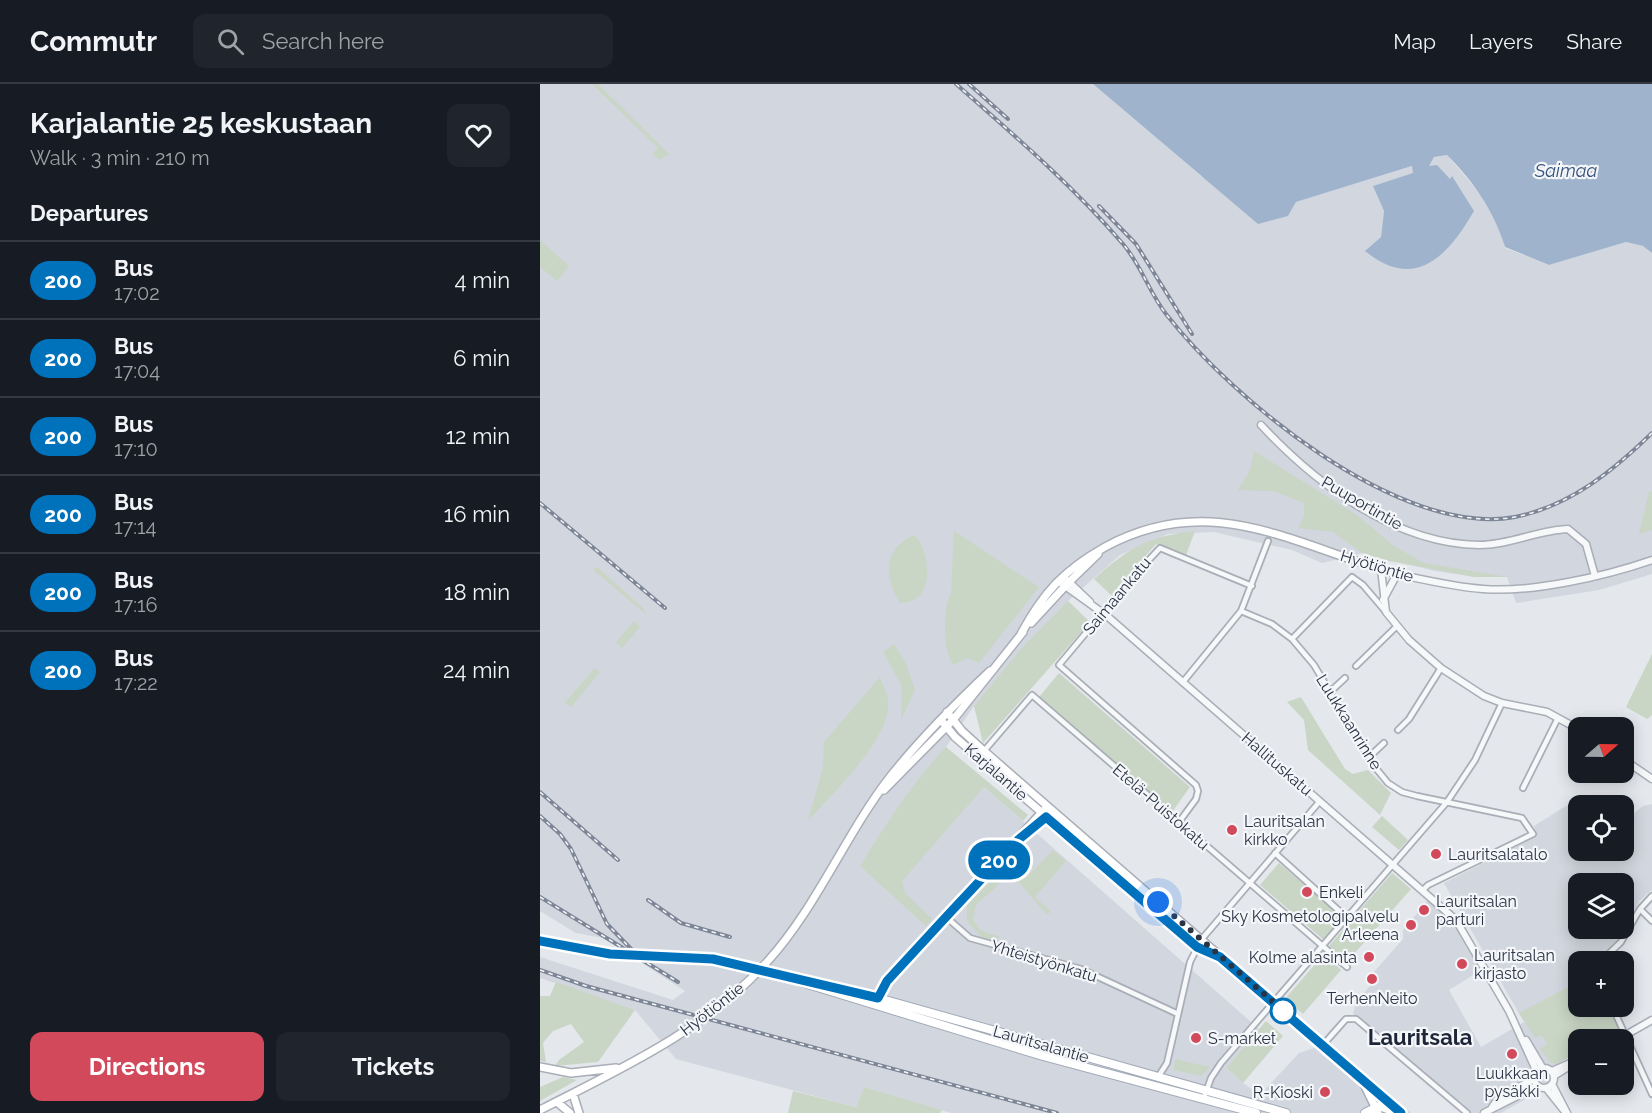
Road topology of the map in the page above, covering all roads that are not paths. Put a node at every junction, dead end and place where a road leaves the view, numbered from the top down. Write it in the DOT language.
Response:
graph roads {
  1 [pos="1261,425"];
  2 [pos="1268,541"];
  3 [pos="1107,546"];
  4 [pos="1652,560"];
  5 [pos="1381,569"];
  6 [pos="1396,574"];
  7 [pos="1595,576"];
  8 [pos="1057,579"];
  9 [pos="1067,583"];
  10 [pos="1252,586"];
  11 [pos="1383,600"];
  12 [pos="1241,611"];
  13 [pos="1386,612"];
  14 [pos="1103,613"];
  15 [pos="1397,626"];
  16 [pos="1021,634"];
  17 [pos="1292,639"];
  18 [pos="1356,666"];
  19 [pos="1441,668"];
  20 [pos="990,671"];
  21 [pos="1345,678"];
  22 [pos="1183,682"];
  23 [pos="1330,692"];
  24 [pos="1502,703"];
  25 [pos="947,712"];
  26 [pos="1558,718"];
  27 [pos="941,720"];
  28 [pos="953,720"];
  29 [pos="1568,724"];
  30 [pos="946,728"];
  31 [pos="1398,730"];
  32 [pos="1384,743"];
  33 [pos="984,751"];
  34 [pos="1369,757"];
  35 [pos="1634,767"];
  36 [pos="1652,779"];
  37 [pos="1523,788"];
  38 [pos="878,796"];
  39 [pos="1320,801"];
  40 [pos="1447,802"];
  41 [pos="1050,808"];
  42 [pos="1043,814"];
  43 [pos="1179,822"];
  44 [pos="1275,853"];
  45 [pos="1393,864"];
  46 [pos="1248,884"];
  47 [pos="1423,890"];
  48 [pos="1652,896"];
  49 [pos="1640,909"];
  50 [pos="946,917"];
  51 [pos="1347,918"];
  52 [pos="1652,921"];
  53 [pos="540,941"];
  54 [pos="1199,943"];
  55 [pos="1322,947"];
  56 [pos="1612,951"];
  57 [pos="1347,968"];
  58 [pos="877,1002"];
  59 [pos="1273,1003"];
  60 [pos="1178,1014"];
  61 [pos="1652,1020"];
  62 [pos="1634,1030"];
  63 [pos="1322,1046"];
  64 [pos="1634,1055"];
  65 [pos="624,1066"];
  66 [pos="1568,1066"];
  67 [pos="540,1067"];
  68 [pos="1539,1069"];
  69 [pos="1553,1074"];
  70 [pos="1158,1077"];
  71 [pos="1533,1078"];
  72 [pos="1362,1080"];
  73 [pos="1537,1086"];
  74 [pos="1549,1086"];
  75 [pos="1376,1091"];
  76 [pos="573,1094"];
  77 [pos="1205,1094"];
  78 [pos="1652,1094"];
  79 [pos="557,1102"];
  80 [pos="1491,1109"];
  81 [pos="540,1110"];
  82 [pos="1380,1110"];
  83 [pos="570,1113"];
  84 [pos="579,1113"];
  85 [pos="1256,1113"];
  86 [pos="1286,1113"];
  87 [pos="1365,1113"];
  88 [pos="1400,1113"];
  89 [pos="1467,1113"];
  90 [pos="1484,1113"];
  91 [pos="1567,1113"];
  1 -- 7 [label="street, Puuportintie"];
  2 -- 10 [label="street"];
  3 -- 5 [label="main road, Hyötiöntie"];
  3 -- 8 [label="main road, Hyötiöntie"];
  3 -- 9 [label="main road, Hyötiöntie"];
  4 -- 7 [label="street, Hyötiöntie"];
  5 -- 6 [label="main road, Hyötiöntie"];
  5 -- 11 [label="street"];
  6 -- 7 [label="street, Hyötiöntie"];
  6 -- 11 [label="street"];
  8 -- 9 [label="street, Hallituskatu"];
  8 -- 16 [label="main road, Hyötiöntie"];
  9 -- 14 [label="street, Hallituskatu"];
  9 -- 16 [label="main road, Hyötiöntie"];
  10 -- 12 [label="street"];
  10 -- 14 [label="street, Saimaankatu"];
  11 -- 13 [label="street"];
  12 -- 17 [label="street, Luukkaanrinne"];
  12 -- 22 [label="street"];
  13 -- 15 [label="street"];
  13 -- 17 [label="street"];
  14 -- 22 [label="street, Hallituskatu"];
  14 -- 43 [label="street, Saimaankatu"];
  15 -- 18 [label="street"];
  15 -- 19 [label="street"];
  16 -- 20 [label="main road, Hyötiöntie"];
  17 -- 23 [label="street, Luukkaanrinne"];
  19 -- 24 [label="street"];
  19 -- 31 [label="street"];
  20 -- 25 [label="main road, Hyötiöntie"];
  20 -- 28 [label="main road, Hyötiöntie"];
  21 -- 23 [label="street"];
  22 -- 39 [label="street, Hallituskatu"];
  23 -- 34 [label="street, Luukkaanrinne"];
  24 -- 26 [label="street"];
  24 -- 40 [label="street"];
  25 -- 27 [label="main road, Hyötiöntie"];
  25 -- 28 [label="main road, Karjalantie"];
  26 -- 29 [label="street"];
  26 -- 37 [label="street"];
  27 -- 30 [label="main road, Karjalantie"];
  27 -- 38 [label="main road, Hyötiöntie"];
  28 -- 30 [label="main road, Hyötiöntie"];
  28 -- 33 [label="main road, Karjalantie"];
  30 -- 38 [label="main road, Hyötiöntie"];
  30 -- 42 [label="main road, Karjalantie"];
  32 -- 34 [label="street"];
  33 -- 41 [label="main road, Karjalantie"];
  33 -- 43 [label="street, Etelä-Puistokatu"];
  34 -- 40 [label="street, Luukkaanrinne"];
  35 -- 36 [label="street"];
  38 -- 65 [label="main road, Hyötiöntie"];
  39 -- 44 [label="street"];
  39 -- 45 [label="street, Hallituskatu"];
  40 -- 45 [label="street"];
  40 -- 47 [label="street, Luukkaanrinne"];
  41 -- 42 [label="main road"];
  41 -- 54 [label="main road, Karjalantie"];
  42 -- 50 [label="main road"];
  42 -- 54 [label="main road, Karjalantie"];
  43 -- 46 [label="street, Etelä-Puistokatu"];
  44 -- 46 [label="street"];
  44 -- 51 [label="street"];
  45 -- 47 [label="street, Hallituskatu"];
  45 -- 51 [label="street"];
  46 -- 54 [label="street"];
  46 -- 55 [label="street, Etelä-Puistokatu"];
  47 -- 68 [label="street, Hallituskatu"];
  48 -- 49 [label="street"];
  49 -- 52 [label="street"];
  49 -- 56 [label="street"];
  50 -- 58 [label="main road"];
  50 -- 60 [label="street, Yhteistyönkatu"];
  51 -- 55 [label="street"];
  53 -- 58 [label="main road, Lauritsalantie, bridge"];
  54 -- 59 [label="main road, Karjalantie"];
  54 -- 60 [label="street"];
  55 -- 57 [label="street, Etelä-Puistokatu"];
  55 -- 59 [label="street"];
  58 -- 70 [label="main road, Lauritsalantie"];
  58 -- 77 [label="main road, Lauritsalantie"];
  59 -- 63 [label="main road, Karjalantie"];
  59 -- 77 [label="street"];
  60 -- 70 [label="street"];
  61 -- 62 [label="street"];
  63 -- 72 [label="main road, Karjalantie"];
  63 -- 89 [label="street"];
  64 -- 78 [label="street"];
  65 -- 67 [label="main road"];
  65 -- 76 [label="main road, Hyötiöntie"];
  66 -- 69 [label="street"];
  68 -- 69 [label="street"];
  68 -- 71 [label="street"];
  69 -- 74 [label="street"];
  70 -- 77 [label="main road, Lauritsalantie"];
  71 -- 73 [label="street"];
  71 -- 80 [label="street"];
  72 -- 75 [label="main road, Karjalantie"];
  72 -- 82 [label="main road, Karjalantie"];
  73 -- 74 [label="street"];
  73 -- 80 [label="street"];
  74 -- 91 [label="street"];
  75 -- 82 [label="main road"];
  75 -- 88 [label="main road, Karjalantie"];
  76 -- 79 [label="main road, Hyötiöntie"];
  76 -- 84 [label="main road"];
  77 -- 85 [label="main road, Lauritsalantie"];
  77 -- 86 [label="main road, Lauritsalantie"];
  79 -- 81 [label="main road, Hyötiöntie"];
  79 -- 83 [label="main road"];
  80 -- 90 [label="street"];
  82 -- 87 [label="main road"];
  82 -- 88 [label="main road, Karjalantie"];
}
